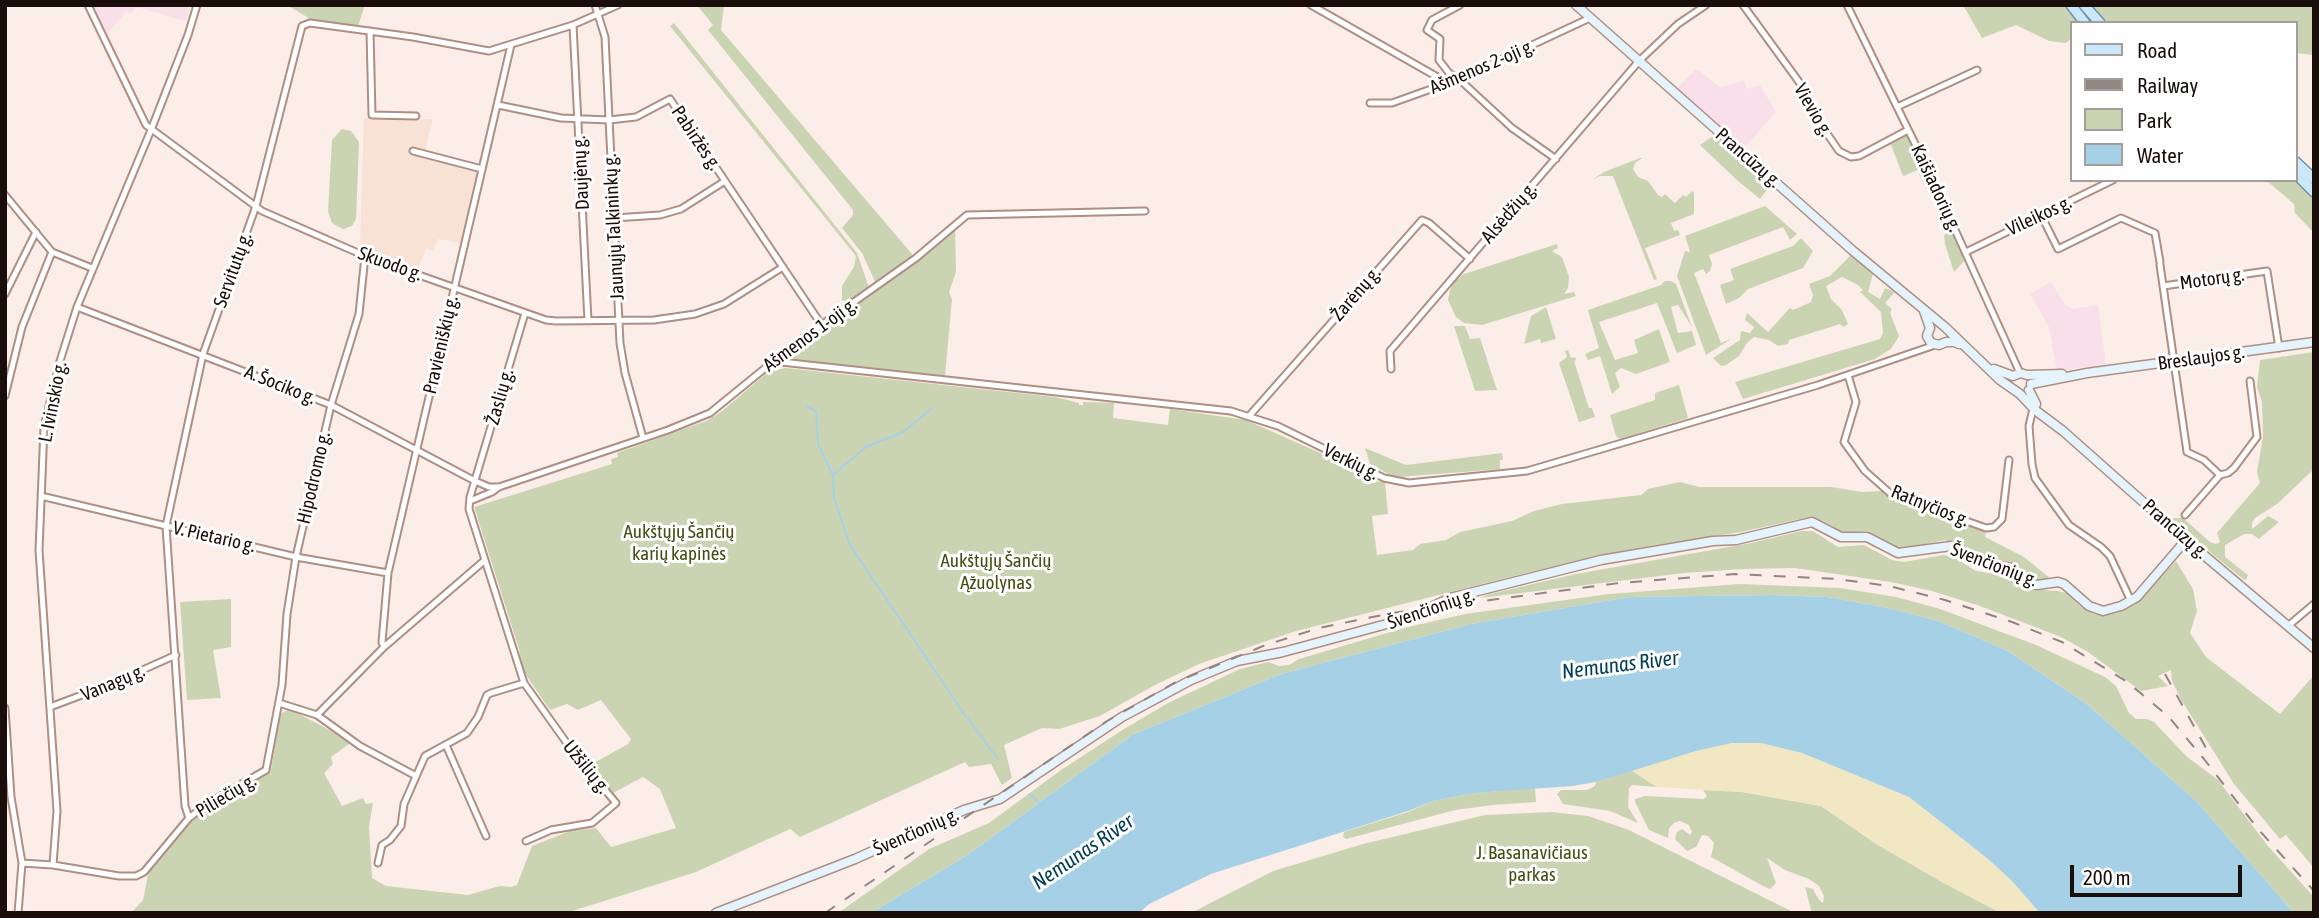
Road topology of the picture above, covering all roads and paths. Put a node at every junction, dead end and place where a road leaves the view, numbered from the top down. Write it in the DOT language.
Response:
graph roads {
  1 [pos="88,5"];
  2 [pos="197,5"];
  3 [pos="594,5"];
  4 [pos="618,5"];
  5 [pos="1311,5"];
  6 [pos="1460,5"];
  7 [pos="1576,5"];
  8 [pos="1706,5"];
  9 [pos="1743,5"];
  10 [pos="1847,5"];
  11 [pos="2071,5"];
  12 [pos="2084,5"];
  13 [pos="598,15"];
  14 [pos="1590,18"];
  15 [pos="2083,21"];
  16 [pos="2099,21"];
  17 [pos="573,25"];
  18 [pos="370,31"];
  19 [pos="511,46"];
  20 [pos="1639,61"];
  21 [pos="1978,70"];
  22 [pos="1459,79"];
  23 [pos="1448,83"];
  24 [pos="1370,103"];
  25 [pos="498,105"];
  26 [pos="1897,107"];
  27 [pos="416,116"];
  28 [pos="578,120"];
  29 [pos="609,120"];
  30 [pos="151,130"];
  31 [pos="1908,130"];
  32 [pos="413,150"];
  33 [pos="1556,159"];
  34 [pos="2298,164"];
  35 [pos="482,169"];
  36 [pos="2298,176"];
  37 [pos="2314,179"];
  38 [pos="724,181"];
  39 [pos="2109,182"];
  40 [pos="2314,192"];
  41 [pos="5,195"];
  42 [pos="256,206"];
  43 [pos="1145,211"];
  44 [pos="2041,215"];
  45 [pos="614,218"];
  46 [pos="36,232"];
  47 [pos="52,252"];
  48 [pos="1966,252"];
  49 [pos="365,256"];
  50 [pos="1470,259"];
  51 [pos="783,267"];
  52 [pos="92,268"];
  53 [pos="2163,286"];
  54 [pos="454,287"];
  55 [pos="5,294"];
  56 [pos="77,307"];
  57 [pos="1922,309"];
  58 [pos="525,313"];
  59 [pos="588,321"];
  60 [pos="619,321"];
  61 [pos="821,324"];
  62 [pos="1930,328"];
  63 [pos="1945,328"];
  64 [pos="1928,339"];
  65 [pos="1946,342"];
  66 [pos="2314,342"];
  67 [pos="1936,345"];
  68 [pos="1965,346"];
  69 [pos="2279,348"];
  70 [pos="1920,349"];
  71 [pos="203,354"];
  72 [pos="772,361"];
  73 [pos="2175,362"];
  74 [pos="1391,369"];
  75 [pos="1849,375"];
  76 [pos="2250,381"];
  77 [pos="2022,383"];
  78 [pos="5,396"];
  79 [pos="331,405"];
  80 [pos="2037,408"];
  81 [pos="1250,415"];
  82 [pos="643,438"];
  83 [pos="416,450"];
  84 [pos="2009,460"];
  85 [pos="2220,474"];
  86 [pos="475,481"];
  87 [pos="499,486"];
  88 [pos="41,496"];
  89 [pos="470,501"];
  90 [pos="2185,515"];
  91 [pos="166,526"];
  92 [pos="2186,540"];
  93 [pos="296,557"];
  94 [pos="485,560"];
  95 [pos="388,573"];
  96 [pos="2131,601"];
  97 [pos="2314,604"];
  98 [pos="2288,626"];
  99 [pos="384,647"];
  100 [pos="2314,648"];
  101 [pos="176,655"];
  102 [pos="524,683"];
  103 [pos="279,703"];
  104 [pos="50,707"];
  105 [pos="5,708"];
  106 [pos="317,715"];
  107 [pos="446,745"];
  108 [pos="416,776"];
  109 [pos="8,796"];
  110 [pos="189,818"];
  111 [pos="486,836"];
  112 [pos="526,841"];
  113 [pos="22,863"];
  114 [pos="377,863"];
  115 [pos="53,865"];
  116 [pos="18,913"];
  117 [pos="716,913"];
  1 -- 30 [label="street, Skuodo g."];
  2 -- 30 [label="street, L. Ivinskio g."];
  3 -- 13 [label="street, Jaunųjų Talkininkų g."];
  4 -- 13 [label="street, Servitutų g."];
  5 -- 23 [label="street"];
  6 -- 22 [label="street"];
  7 -- 14 [label="street, Prancūzų g."];
  8 -- 20 [label="street, Alsėdžių g."];
  9 -- 31 [label="street, Vievio g."];
  10 -- 26 [label="street, Kaišiadorių g."];
  11 -- 15 [label="main road"];
  12 -- 16 [label="main road"];
  13 -- 17 [label="street, Servitutų g."];
  13 -- 29 [label="street, Jaunųjų Talkininkų g."];
  14 -- 20 [label="street, Prancūzų g."];
  14 -- 22 [label="street, Ašmenos 2-oji g."];
  17 -- 19 [label="street, Servitutų g."];
  17 -- 28 [label="street, Daujėnų g."];
  18 -- 19 [label="street, Servitutų g."];
  18 -- 27 [label="street"];
  18 -- 42 [label="street, Servitutų g."];
  19 -- 25 [label="street, Pravieniškių g."];
  20 -- 33 [label="street, Alsėdžių g."];
  20 -- 57 [label="street, Prancūzų g."];
  21 -- 26 [label="street"];
  22 -- 23 [label="street, Ašmenos 2-oji g."];
  22 -- 33 [label="street"];
  23 -- 24 [label="street, Ašmenos 2-oji g."];
  25 -- 28 [label="street, Pabiržės g."];
  25 -- 35 [label="street, Pravieniškių g."];
  26 -- 31 [label="street, Kaišiadorių g."];
  28 -- 29 [label="street, Pabiržės g."];
  28 -- 59 [label="street, Daujėnų g."];
  29 -- 38 [label="street, Pabiržės g."];
  29 -- 45 [label="street, Jaunųjų Talkininkų g."];
  30 -- 42 [label="street, Skuodo g."];
  30 -- 52 [label="street, L. Ivinskio g."];
  31 -- 48 [label="street, Kaišiadorių g."];
  32 -- 35 [label="street"];
  33 -- 50 [label="street, Alsėdžių g."];
  34 -- 37 [label="main road"];
  35 -- 54 [label="street, Pravieniškių g."];
  36 -- 40 [label="main road"];
  38 -- 45 [label="street"];
  38 -- 51 [label="street, Pabiržės g."];
  39 -- 44 [label="street, Vileikos g."];
  41 -- 46 [label="street"];
  42 -- 49 [label="street, Skuodo g."];
  42 -- 71 [label="street, Servitutų g."];
  43 -- 61 [label="street, Ašmenos 1-oji g."];
  44 -- 48 [label="street, Vileikos g."];
  44 -- 53 [label="street"];
  45 -- 60 [label="street, Jaunųjų Talkininkų g."];
  46 -- 47 [label="street"];
  46 -- 55 [label="street"];
  47 -- 52 [label="street"];
  47 -- 78 [label="street"];
  48 -- 77 [label="street, Kaišiadorių g."];
  49 -- 54 [label="street, Skuodo g."];
  49 -- 79 [label="street, Hipodromo g."];
  50 -- 74 [label="street, Alsėdžių g."];
  50 -- 81 [label="street, Žarėnų g."];
  51 -- 60 [label="street, Skuodo g."];
  51 -- 61 [label="street, Pabiržės g."];
  52 -- 56 [label="street, L. Ivinskio g."];
  53 -- 69 [label="street, Motorų g."];
  53 -- 73 [label="street"];
  54 -- 58 [label="street, Skuodo g."];
  54 -- 83 [label="street, Pravieniškių g."];
  56 -- 71 [label="street, A. Šociko g."];
  56 -- 88 [label="street, L. Ivinskio g."];
  57 -- 62 [label="street, Prancūzų g."];
  57 -- 63 [label="street, Prancūzų g."];
  58 -- 59 [label="street, Skuodo g."];
  58 -- 86 [label="street, Žaslių g."];
  59 -- 60 [label="street, Skuodo g."];
  60 -- 82 [label="street, Jaunųjų Talkininkų g."];
  61 -- 72 [label="street, Ašmenos 1-oji g."];
  62 -- 63 [label="street"];
  62 -- 64 [label="street"];
  63 -- 65 [label="street"];
  63 -- 68 [label="street, Prancūzų g."];
  64 -- 67 [label="street"];
  64 -- 70 [label="street"];
  65 -- 67 [label="street"];
  65 -- 68 [label="street, Prancūzų g."];
  66 -- 69 [label="street, Breslaujos g."];
  67 -- 70 [label="street, Verkių g."];
  68 -- 77 [label="street, Prancūzų g."];
  69 -- 73 [label="street, Breslaujos g."];
  70 -- 75 [label="street, Verkių g."];
  71 -- 79 [label="street, A. Šociko g."];
  71 -- 91 [label="street, Servitutų g."];
  72 -- 81 [label="street, Verkių g."];
  72 -- 82 [label="street, Ašmenos 1-oji g."];
  73 -- 77 [label="street, Breslaujos g."];
  73 -- 85 [label="street"];
  75 -- 81 [label="street, Verkių g."];
  75 -- 84 [label="street, Ratnyčios g."];
  76 -- 85 [label="street"];
  77 -- 80 [label="street, Prancūzų g."];
  79 -- 83 [label="street, A. Šociko g."];
  79 -- 93 [label="street, Hipodromo g."];
  80 -- 92 [label="street, Prancūzų g."];
  80 -- 96 [label="street"];
  82 -- 87 [label="street, Ašmenos 1-oji g."];
  83 -- 86 [label="street, A. Šociko g."];
  83 -- 95 [label="street, Pravieniškių g."];
  85 -- 90 [label="street"];
  86 -- 87 [label="street"];
  86 -- 89 [label="street"];
  87 -- 89 [label="street"];
  88 -- 91 [label="street, V. Pietario g."];
  88 -- 104 [label="street, L. Ivinskio g."];
  89 -- 94 [label="street"];
  91 -- 93 [label="street, V. Pietario g."];
  91 -- 101 [label="street, Servitutų g."];
  92 -- 96 [label="street, Švenčionių g."];
  92 -- 98 [label="street, Prancūzų g."];
  93 -- 95 [label="street, V. Pietario g."];
  93 -- 103 [label="street, Hipodromo g."];
  94 -- 99 [label="street"];
  94 -- 102 [label="street, Užšilių g."];
  95 -- 99 [label="street, Pravieniškių g."];
  96 -- 117 [label="street, Švenčionių g."];
  97 -- 98 [label="street"];
  98 -- 100 [label="street, Prancūzų g."];
  99 -- 106 [label="street"];
  101 -- 104 [label="street, Vanagų g."];
  101 -- 110 [label="street, Servitutų g."];
  102 -- 107 [label="street"];
  102 -- 112 [label="street, Užšilių g."];
  103 -- 106 [label="street"];
  103 -- 110 [label="street, Piliečių g."];
  104 -- 115 [label="street, L. Ivinskio g."];
  105 -- 109 [label="street"];
  106 -- 108 [label="street"];
  107 -- 108 [label="street"];
  107 -- 111 [label="street"];
  108 -- 114 [label="street"];
  109 -- 113 [label="street"];
  110 -- 115 [label="street, Piliečių g."];
  113 -- 115 [label="street, Piliečių g."];
  113 -- 116 [label="street"];
}
